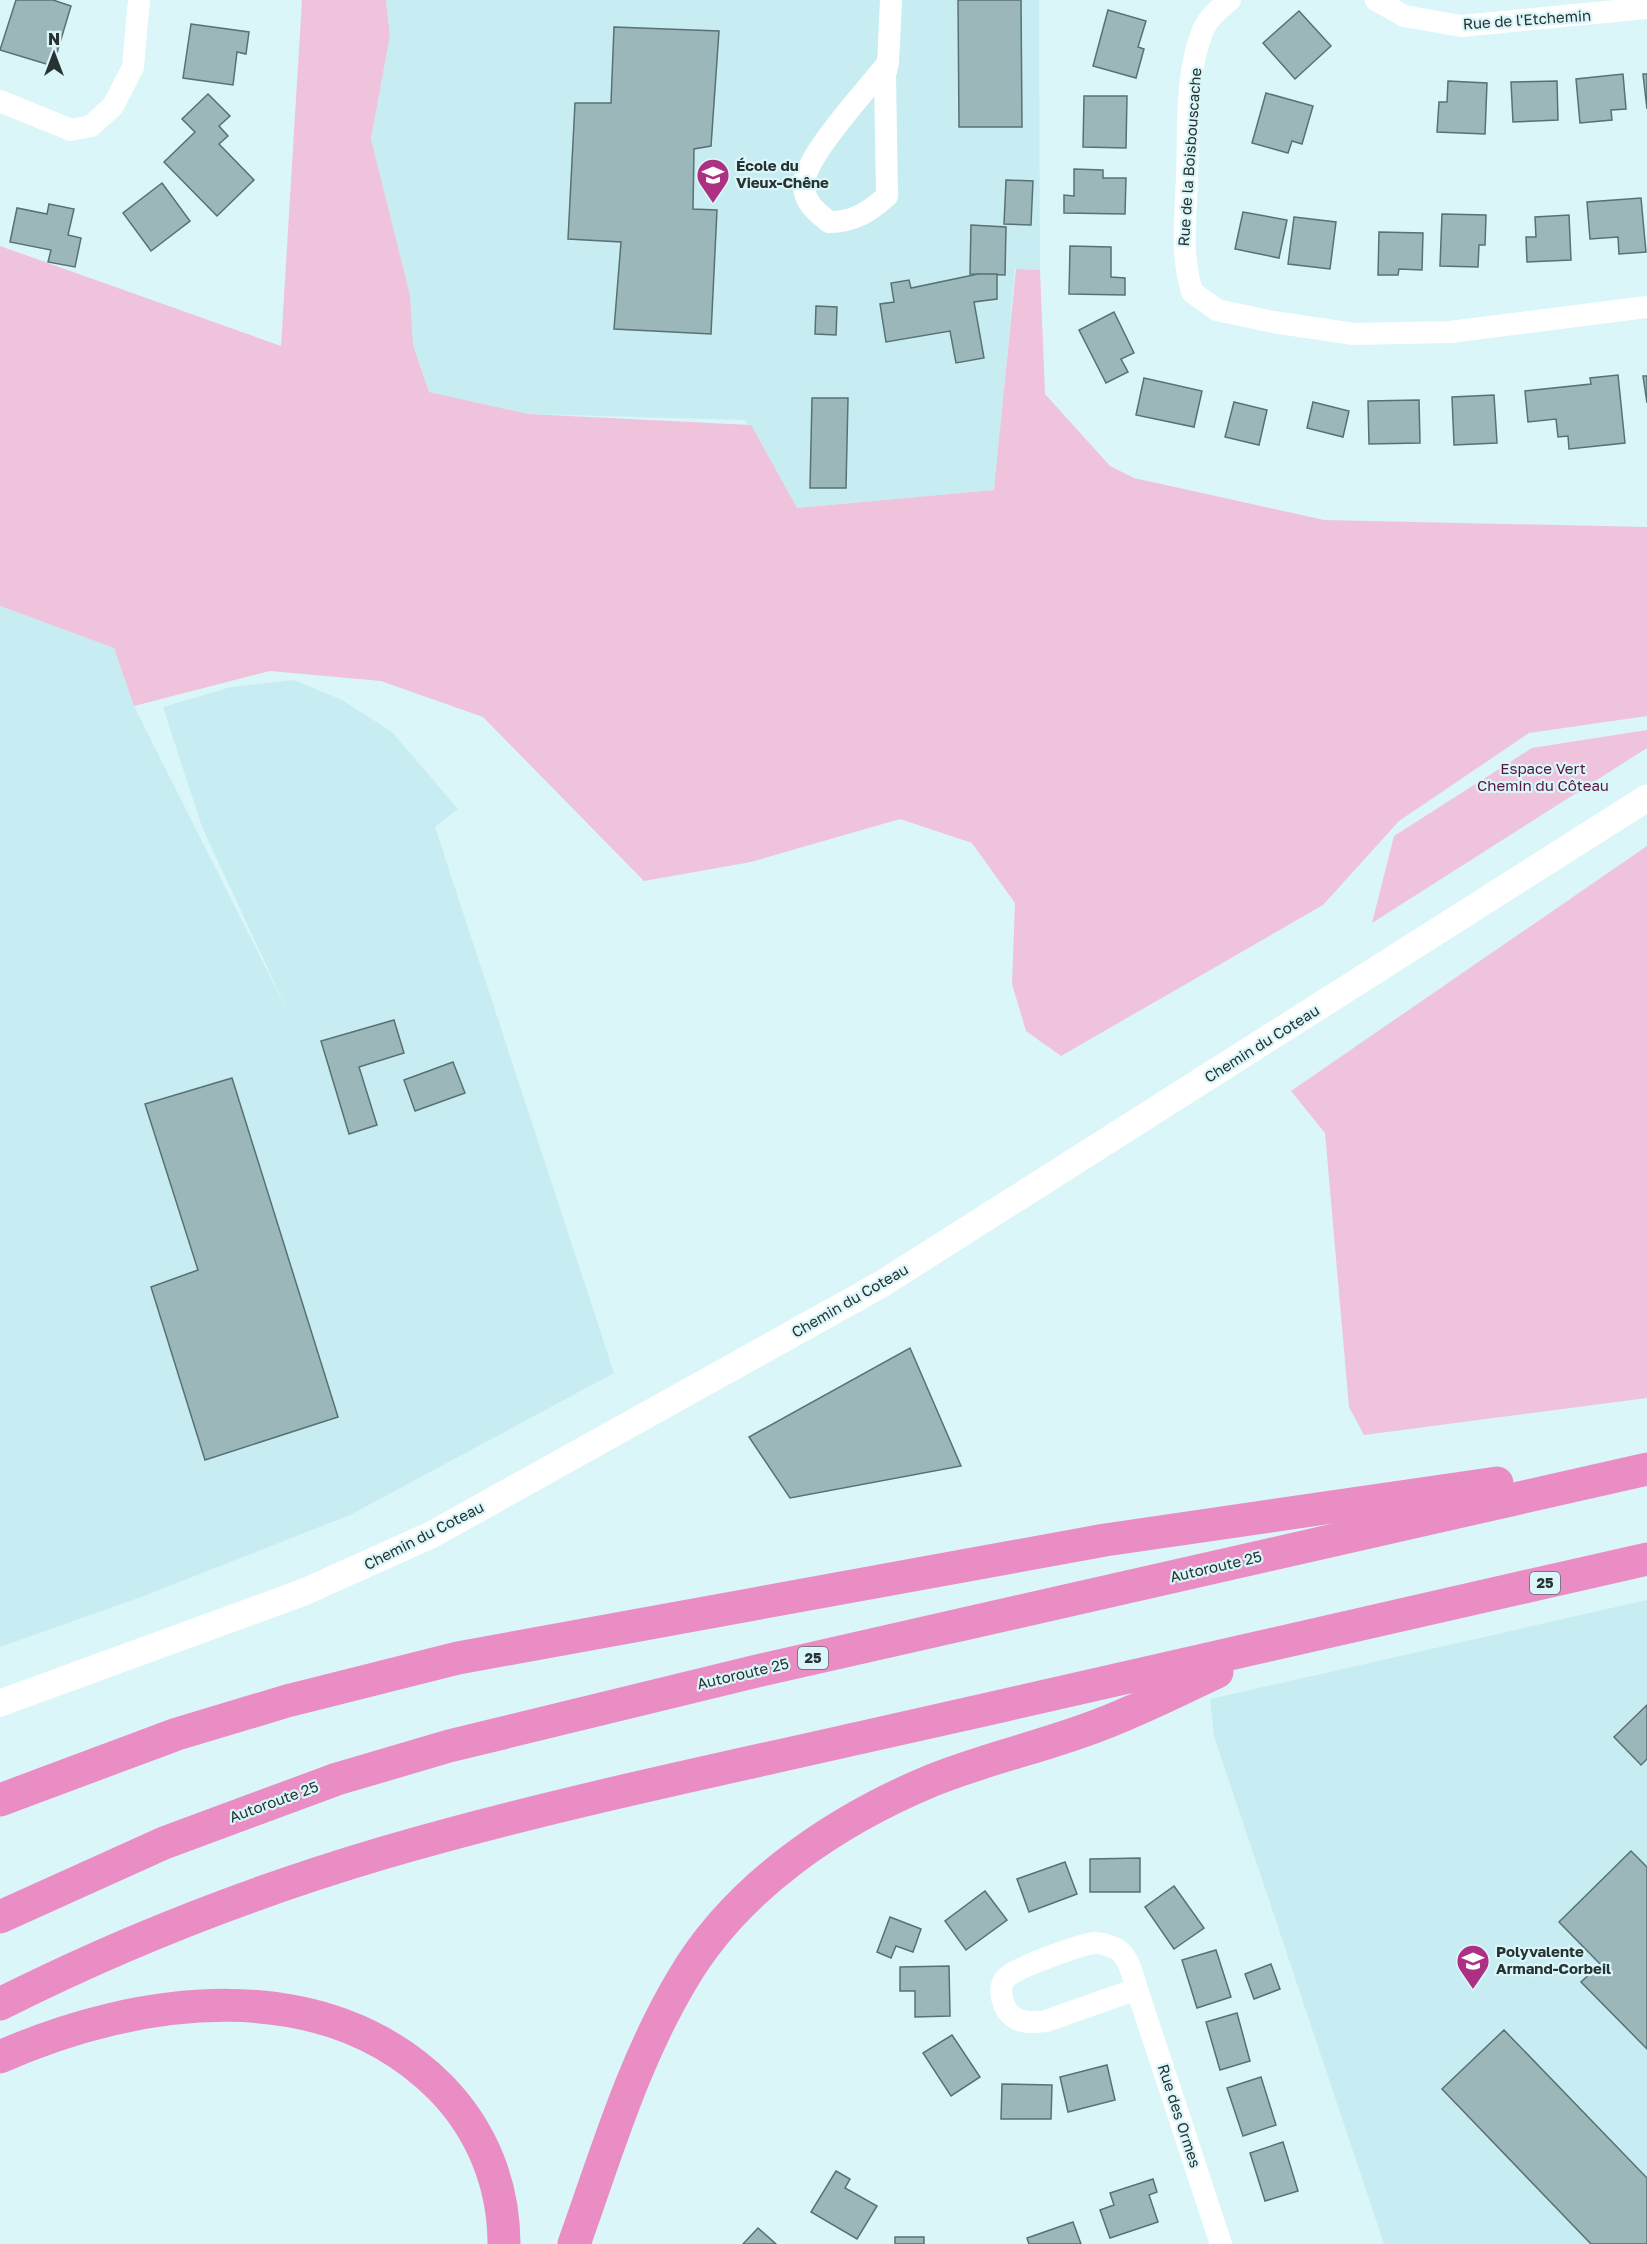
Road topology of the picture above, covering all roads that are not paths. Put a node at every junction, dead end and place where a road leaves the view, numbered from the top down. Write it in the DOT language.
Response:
graph roads {
  1 [pos="139,0"];
  2 [pos="891,0"];
  3 [pos="1230,0"];
  4 [pos="1376,0"];
  5 [pos="1647,8"];
  6 [pos="888,63"];
  7 [pos="0,101"];
  8 [pos="1647,307"];
  9 [pos="1647,798"];
  10 [pos="1647,1461"];
  11 [pos="1647,1469"];
  12 [pos="1647,1559"];
  13 [pos="1282,1643"];
  14 [pos="0,1703"];
  15 [pos="0,1800"];
  16 [pos="0,1917"];
  17 [pos="1137,1989"];
  18 [pos="0,2004"];
  19 [pos="0,2057"];
  20 [pos="504,2244"];
  21 [pos="574,2244"];
  22 [pos="1221,2244"];
  1 -- 7 [label="street"];
  2 -- 6 [label="street"];
  3 -- 8 [label="street, Rue de la Boisbouscache"];
  4 -- 5 [label="street, Rue de l'Etchemin"];
  6 -- 6 [label="street"];
  9 -- 14 [label="street, Chemin du Coteau"];
  10 -- 15 [label="highway"];
  11 -- 16 [label="highway, Autoroute 25 / 25"];
  12 -- 13 [label="highway, 25"];
  13 -- 18 [label="highway, 25"];
  13 -- 21 [label="highway"];
  17 -- 17 [label="street, Rue des Ormes"];
  17 -- 22 [label="street, Rue des Ormes"];
  19 -- 20 [label="highway"];
}
